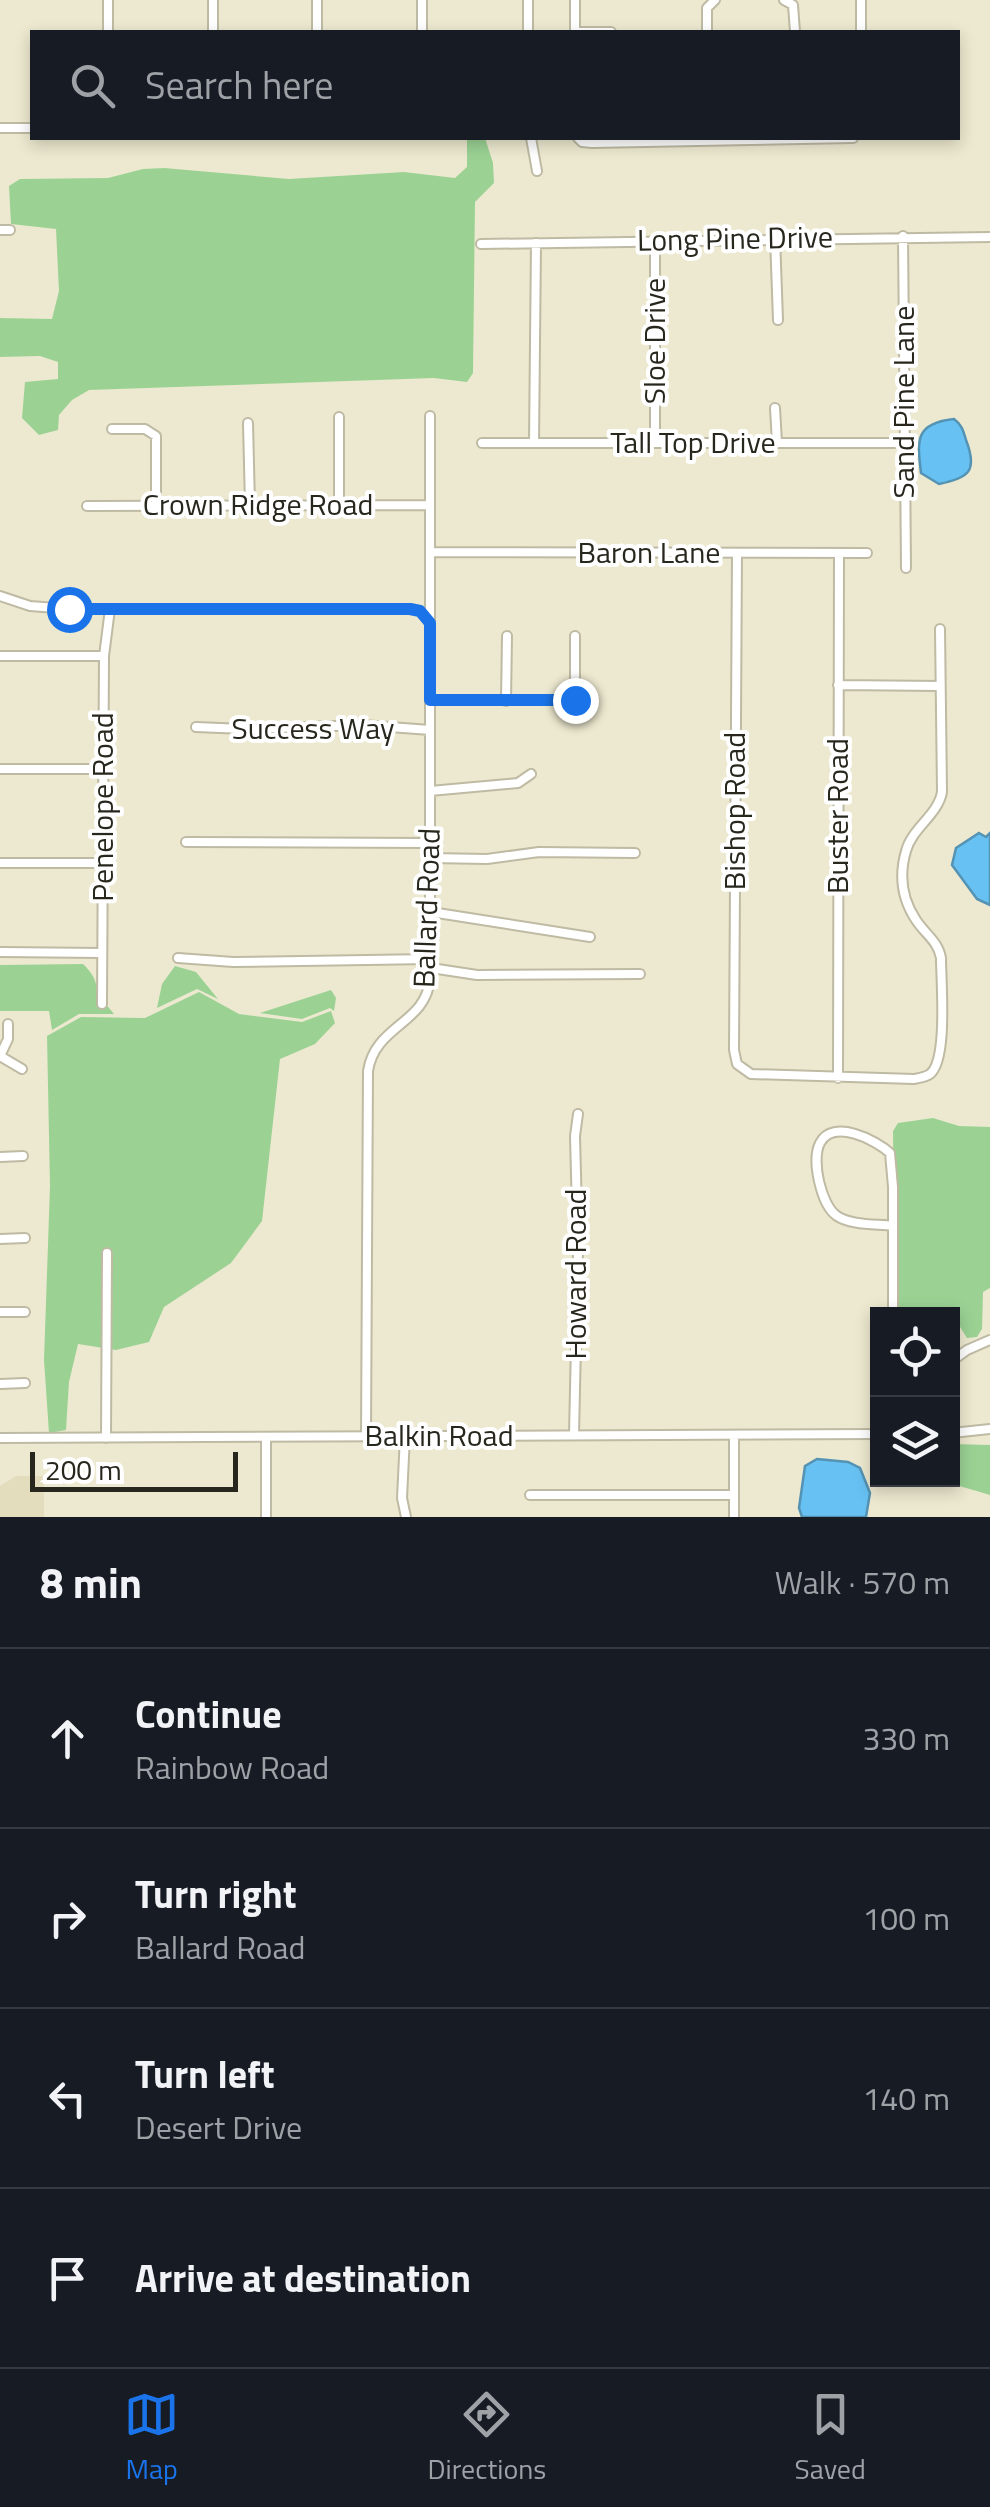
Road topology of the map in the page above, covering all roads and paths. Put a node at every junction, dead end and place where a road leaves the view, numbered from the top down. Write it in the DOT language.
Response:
graph roads {
  1 [pos="108,0"];
  2 [pos="213,0"];
  3 [pos="317,0"];
  4 [pos="422,0"];
  5 [pos="528,0"];
  6 [pos="575,0"];
  7 [pos="715,0"];
  8 [pos="784,0"];
  9 [pos="861,0"];
  10 [pos="108,30"];
  11 [pos="213,30"];
  12 [pos="317,30"];
  13 [pos="422,30"];
  14 [pos="528,30"];
  15 [pos="575,30"];
  16 [pos="707,30"];
  17 [pos="795,30"];
  18 [pos="861,30"];
  19 [pos="0,128"];
  20 [pos="30,128"];
  21 [pos="531,140"];
  22 [pos="580,140"];
  23 [pos="642,140"];
  24 [pos="537,171"];
  25 [pos="903,236"];
  26 [pos="990,236"];
  27 [pos="775,237"];
  28 [pos="655,240"];
  29 [pos="536,242"];
  30 [pos="481,244"];
  31 [pos="778,320"];
  32 [pos="775,408"];
  33 [pos="430,416"];
  34 [pos="339,417"];
  35 [pos="248,423"];
  36 [pos="112,429"];
  37 [pos="482,443"];
  38 [pos="534,443"];
  39 [pos="654,443"];
  40 [pos="777,443"];
  41 [pos="905,443"];
  42 [pos="250,505"];
  43 [pos="340,505"];
  44 [pos="430,505"];
  45 [pos="86,506"];
  46 [pos="156,506"];
  47 [pos="430,552"];
  48 [pos="737,553"];
  49 [pos="839,553"];
  50 [pos="867,553"];
  51 [pos="906,568"];
  52 [pos="4,598"];
  53 [pos="110,609"];
  54 [pos="430,623"];
  55 [pos="940,629"];
  56 [pos="507,636"];
  57 [pos="575,636"];
  58 [pos="0,656"];
  59 [pos="104,656"];
  60 [pos="838,685"];
  61 [pos="940,686"];
  62 [pos="430,700"];
  63 [pos="506,701"];
  64 [pos="196,728"];
  65 [pos="430,730"];
  66 [pos="0,769"];
  67 [pos="103,769"];
  68 [pos="531,774"];
  69 [pos="430,791"];
  70 [pos="186,842"];
  71 [pos="430,843"];
  72 [pos="635,854"];
  73 [pos="430,858"];
  74 [pos="0,863"];
  75 [pos="102,864"];
  76 [pos="430,912"];
  77 [pos="590,937"];
  78 [pos="0,952"];
  79 [pos="102,953"];
  80 [pos="178,958"];
  81 [pos="430,964"];
  82 [pos="640,974"];
  83 [pos="102,1004"];
  84 [pos="8,1024"];
  85 [pos="0,1056"];
  86 [pos="22,1069"];
  87 [pos="838,1078"];
  88 [pos="578,1114"];
  89 [pos="22,1156"];
  90 [pos="0,1157"];
  91 [pos="892,1226"];
  92 [pos="25,1238"];
  93 [pos="0,1239"];
  94 [pos="107,1252"];
  95 [pos="893,1307"];
  96 [pos="0,1312"];
  97 [pos="25,1312"];
  98 [pos="990,1340"];
  99 [pos="960,1355"];
  100 [pos="25,1383"];
  101 [pos="0,1384"];
  102 [pos="990,1430"];
  103 [pos="960,1432"];
  104 [pos="734,1434"];
  105 [pos="870,1434"];
  106 [pos="574,1435"];
  107 [pos="366,1436"];
  108 [pos="405,1436"];
  109 [pos="266,1437"];
  110 [pos="0,1438"];
  111 [pos="106,1438"];
  112 [pos="530,1495"];
  113 [pos="734,1495"];
  114 [pos="266,1517"];
  115 [pos="406,1517"];
  116 [pos="734,1517"];
  1 -- 10 [label="street"];
  2 -- 11 [label="street"];
  3 -- 12 [label="street"];
  4 -- 13 [label="street"];
  5 -- 14 [label="street"];
  6 -- 15 [label="street"];
  7 -- 16 [label="street"];
  8 -- 17 [label="street"];
  9 -- 18 [label="street"];
  19 -- 20 [label="street"];
  21 -- 24 [label="street"];
  22 -- 23 [label="street"];
  25 -- 26 [label="street, Long Pine Drive"];
  25 -- 27 [label="street, Long Pine Drive"];
  25 -- 41 [label="street, Sand Pine Lane"];
  27 -- 28 [label="street, Long Pine Drive"];
  27 -- 31 [label="street"];
  28 -- 29 [label="street, Long Pine Drive"];
  28 -- 39 [label="street, Sloe Drive"];
  29 -- 30 [label="street, Long Pine Drive"];
  29 -- 38 [label="street"];
  32 -- 40 [label="street"];
  33 -- 44 [label="street, Ballard Road"];
  34 -- 43 [label="street"];
  35 -- 42 [label="street"];
  36 -- 46 [label="street"];
  37 -- 38 [label="street, Tall Top Drive"];
  38 -- 39 [label="street, Tall Top Drive"];
  39 -- 40 [label="street, Tall Top Drive"];
  40 -- 41 [label="street, Tall Top Drive"];
  41 -- 51 [label="street, Sand Pine Lane"];
  42 -- 43 [label="street, Crown Ridge Road"];
  42 -- 46 [label="street, Crown Ridge Road"];
  43 -- 44 [label="street, Crown Ridge Road"];
  44 -- 47 [label="street, Ballard Road"];
  45 -- 46 [label="street, Crown Ridge Road"];
  47 -- 48 [label="street, Baron Lane"];
  47 -- 54 [label="street, Ballard Road"];
  48 -- 49 [label="street, Baron Lane"];
  48 -- 87 [label="street, Bishop Road"];
  49 -- 50 [label="street, Baron Lane"];
  49 -- 60 [label="street, Buster Road"];
  52 -- 53 [label="street"];
  53 -- 54 [label="street"];
  53 -- 59 [label="street, Penelope Road"];
  54 -- 62 [label="street, Ballard Road"];
  55 -- 61 [label="street"];
  56 -- 63 [label="street"];
  57 -- 63 [label="street"];
  58 -- 59 [label="street"];
  59 -- 67 [label="street, Penelope Road"];
  60 -- 61 [label="street"];
  60 -- 87 [label="street, Buster Road"];
  61 -- 87 [label="street"];
  62 -- 63 [label="street"];
  62 -- 65 [label="street, Ballard Road"];
  64 -- 65 [label="street, Success Way"];
  65 -- 69 [label="street, Ballard Road"];
  66 -- 67 [label="street"];
  67 -- 75 [label="street, Penelope Road"];
  68 -- 69 [label="street"];
  69 -- 71 [label="street, Ballard Road"];
  70 -- 71 [label="street"];
  71 -- 73 [label="street, Ballard Road"];
  72 -- 73 [label="street"];
  73 -- 76 [label="street, Ballard Road"];
  74 -- 75 [label="street"];
  75 -- 79 [label="street, Penelope Road"];
  76 -- 77 [label="street"];
  76 -- 81 [label="street, Ballard Road"];
  78 -- 79 [label="street"];
  79 -- 83 [label="street, Penelope Road"];
  80 -- 81 [label="street"];
  81 -- 82 [label="street"];
  81 -- 107 [label="street, Ballard Road"];
  84 -- 85 [label="street"];
  85 -- 86 [label="street"];
  88 -- 106 [label="street, Howard Road"];
  89 -- 90 [label="street"];
  91 -- 91 [label="street"];
  91 -- 95 [label="street"];
  92 -- 93 [label="street"];
  94 -- 111 [label="street"];
  96 -- 97 [label="street"];
  98 -- 99 [label="street"];
  100 -- 101 [label="street"];
  102 -- 103 [label="street"];
  104 -- 105 [label="street, Balkin Road"];
  104 -- 106 [label="street, Balkin Road"];
  104 -- 113 [label="street"];
  106 -- 108 [label="street, Balkin Road"];
  107 -- 108 [label="street, Balkin Road"];
  107 -- 109 [label="street, Balkin Road"];
  108 -- 115 [label="street"];
  109 -- 111 [label="street, Balkin Road"];
  109 -- 114 [label="street"];
  110 -- 111 [label="street, Balkin Road"];
  112 -- 113 [label="street"];
  113 -- 116 [label="street"];
}
